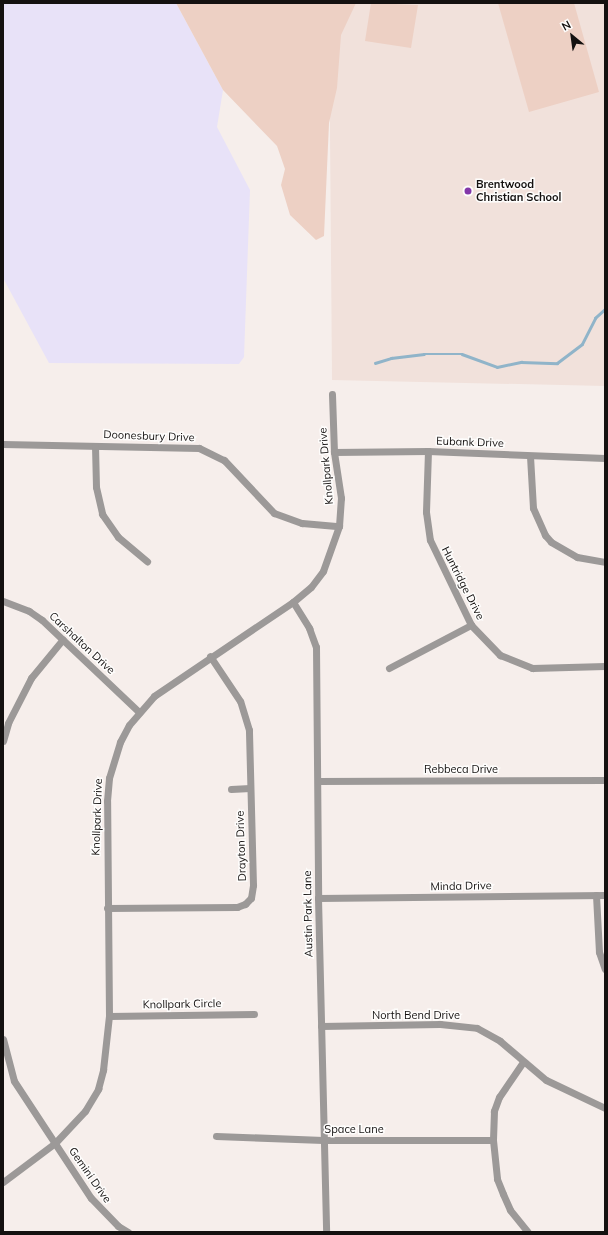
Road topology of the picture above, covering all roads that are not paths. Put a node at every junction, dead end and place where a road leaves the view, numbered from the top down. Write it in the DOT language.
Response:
graph roads {
  1 [pos="332,394"];
  2 [pos="3,444"];
  3 [pos="95,446"];
  4 [pos="428,451"];
  5 [pos="334,452"];
  6 [pos="530,456"];
  7 [pos="605,458"];
  8 [pos="339,526"];
  9 [pos="147,561"];
  10 [pos="605,562"];
  11 [pos="3,601"];
  12 [pos="293,602"];
  13 [pos="471,625"];
  14 [pos="64,639"];
  15 [pos="210,656"];
  16 [pos="605,666"];
  17 [pos="389,668"];
  18 [pos="139,712"];
  19 [pos="3,741"];
  20 [pos="605,780"];
  21 [pos="318,781"];
  22 [pos="250,788"];
  23 [pos="232,789"];
  24 [pos="596,895"];
  25 [pos="605,895"];
  26 [pos="318,898"];
  27 [pos="108,908"];
  28 [pos="605,969"];
  29 [pos="254,1014"];
  30 [pos="110,1016"];
  31 [pos="321,1026"];
  32 [pos="3,1039"];
  33 [pos="523,1062"];
  34 [pos="605,1108"];
  35 [pos="216,1136"];
  36 [pos="323,1140"];
  37 [pos="493,1140"];
  38 [pos="55,1143"];
  39 [pos="3,1182"];
  40 [pos="524,1231"];
  41 [pos="128,1232"];
  42 [pos="326,1232"];
  1 -- 5 [label="street, Knollpark Drive"];
  2 -- 3 [label="street, Doonesbury Drive"];
  3 -- 8 [label="street, Doonesbury Drive"];
  3 -- 9 [label="street"];
  4 -- 5 [label="street, Eubank Drive"];
  4 -- 6 [label="street, Eubank Drive"];
  4 -- 13 [label="street, Huntridge Drive"];
  5 -- 8 [label="street, Knollpark Drive"];
  6 -- 7 [label="street, Eubank Drive"];
  6 -- 10 [label="street"];
  8 -- 12 [label="street, Knollpark Drive"];
  11 -- 14 [label="street, Carshalton Drive"];
  12 -- 15 [label="street, Knollpark Drive"];
  12 -- 21 [label="street, Austin Park Lane"];
  13 -- 16 [label="street, Huntridge Drive"];
  13 -- 17 [label="street"];
  14 -- 18 [label="street, Carshalton Drive"];
  14 -- 19 [label="street"];
  15 -- 18 [label="street, Knollpark Drive"];
  15 -- 22 [label="street, Drayton Drive"];
  18 -- 27 [label="street, Knollpark Drive"];
  20 -- 21 [label="street, Rebbeca Drive"];
  21 -- 26 [label="street, Austin Park Lane"];
  22 -- 23 [label="street"];
  22 -- 27 [label="street, Drayton Drive"];
  24 -- 25 [label="street, Minda Drive"];
  24 -- 26 [label="street, Minda Drive"];
  24 -- 28 [label="street"];
  26 -- 31 [label="street, Austin Park Lane"];
  27 -- 30 [label="street, Knollpark Drive"];
  29 -- 30 [label="street, Knollpark Circle"];
  30 -- 38 [label="street, Knollpark Drive"];
  31 -- 33 [label="street, North Bend Drive"];
  31 -- 36 [label="street, Austin Park Lane"];
  32 -- 38 [label="street, Gemini Drive"];
  33 -- 34 [label="street, North Bend Drive"];
  33 -- 37 [label="street"];
  35 -- 36 [label="street, Space Lane"];
  36 -- 37 [label="street, Space Lane"];
  36 -- 42 [label="street, Austin Park Lane"];
  37 -- 40 [label="street"];
  38 -- 39 [label="street, Knollpark Drive"];
  38 -- 41 [label="street, Gemini Drive"];
}
